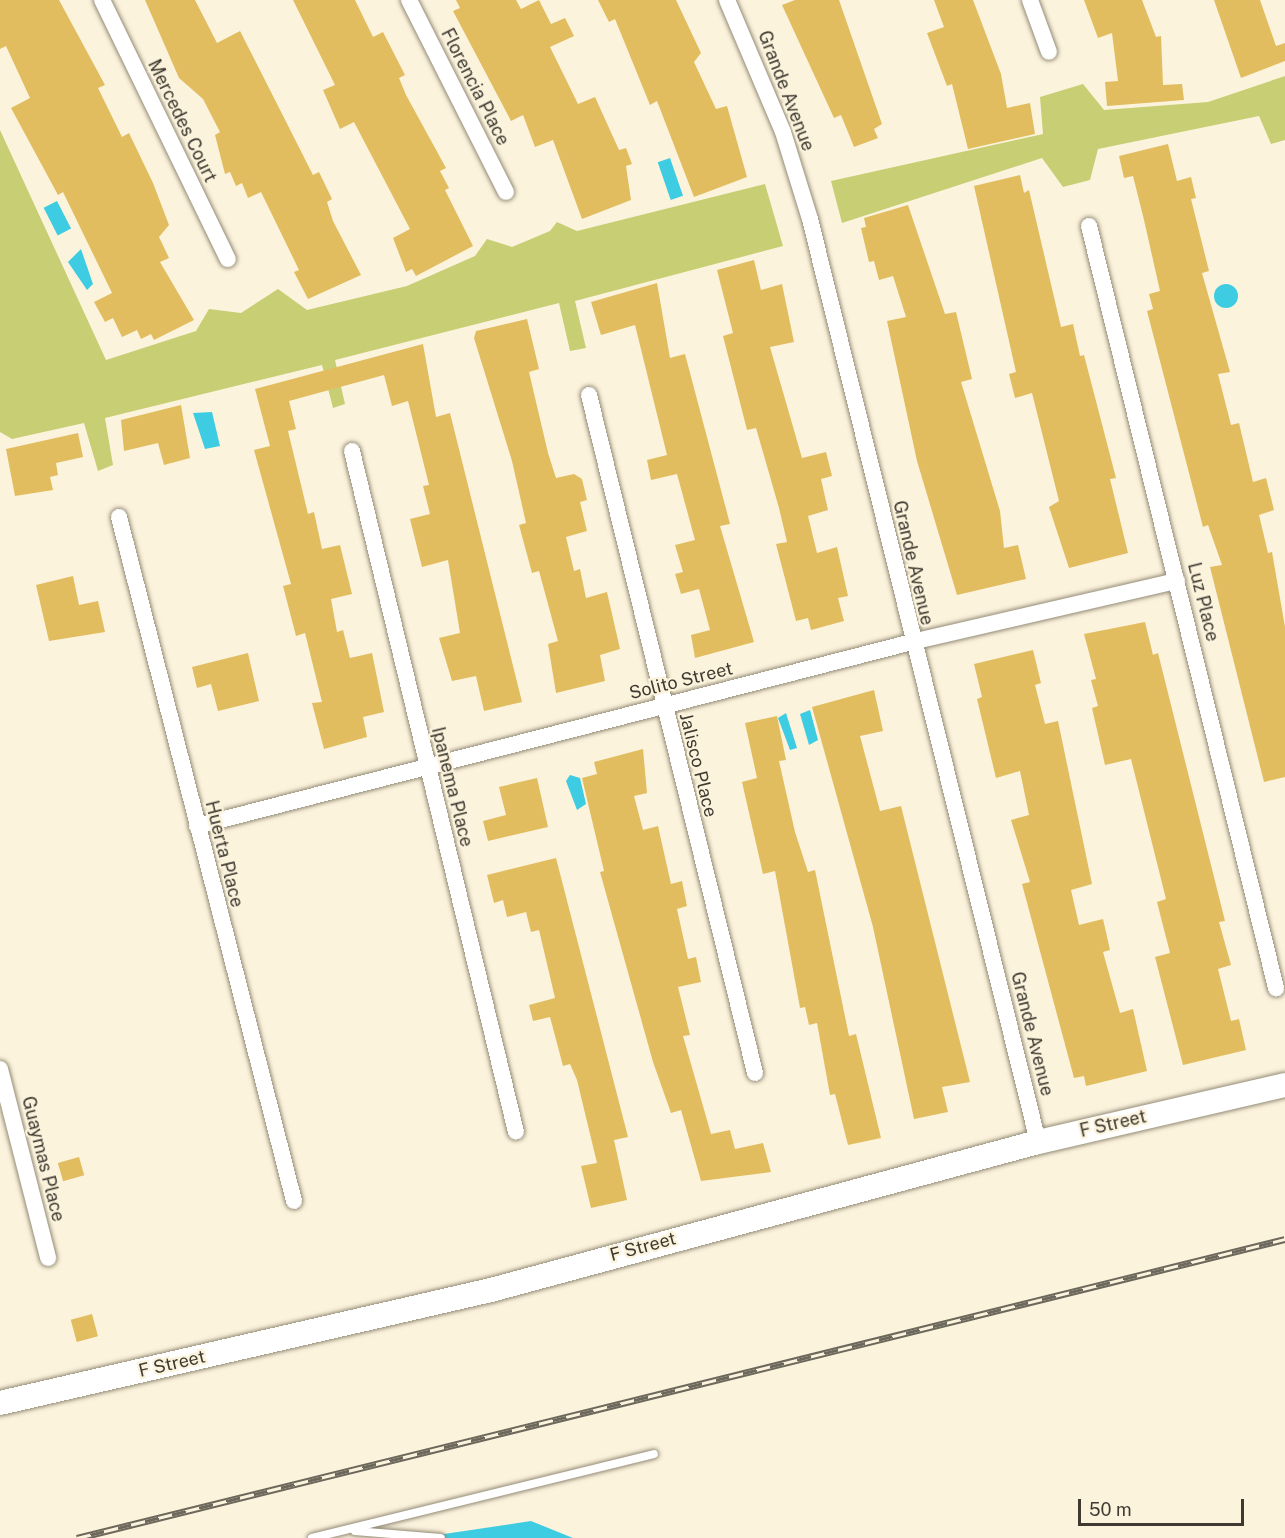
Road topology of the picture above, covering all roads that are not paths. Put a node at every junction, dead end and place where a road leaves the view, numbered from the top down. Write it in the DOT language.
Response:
graph roads {
  1 [pos="102,0"];
  2 [pos="409,0"];
  3 [pos="727,0"];
  4 [pos="1030,0"];
  5 [pos="1049,52"];
  6 [pos="506,192"];
  7 [pos="1089,226"];
  8 [pos="228,259"];
  9 [pos="589,395"];
  10 [pos="352,452"];
  11 [pos="119,517"];
  12 [pos="1178,580"];
  13 [pos="912,642"];
  14 [pos="663,705"];
  15 [pos="427,765"];
  16 [pos="197,826"];
  17 [pos="1276,988"];
  18 [pos="0,1069"];
  19 [pos="755,1072"];
  20 [pos="1285,1084"];
  21 [pos="516,1132"];
  22 [pos="1038,1142"];
  23 [pos="294,1201"];
  24 [pos="48,1258"];
  25 [pos="0,1403"];
  26 [pos="654,1454"];
  27 [pos="346,1530"];
  28 [pos="312,1538"];
  29 [pos="441,1538"];
  1 -- 8 [label="street, Mercedes Court"];
  2 -- 6 [label="street, Florencia Place"];
  3 -- 13 [label="street, Grande Avenue"];
  4 -- 5 [label="street"];
  7 -- 12 [label="street, Luz Place"];
  9 -- 14 [label="street, Jalisco Place"];
  10 -- 15 [label="street, Ipanema Place"];
  11 -- 16 [label="street, Huerta Place"];
  12 -- 13 [label="street, Solito Street"];
  12 -- 17 [label="street, Luz Place"];
  13 -- 14 [label="street, Solito Street"];
  13 -- 22 [label="street, Grande Avenue"];
  14 -- 15 [label="street, Solito Street"];
  14 -- 19 [label="street, Jalisco Place"];
  15 -- 16 [label="street, Solito Street"];
  15 -- 21 [label="street, Ipanema Place"];
  16 -- 23 [label="street, Huerta Place"];
  18 -- 24 [label="street, Guaymas Place"];
  20 -- 22 [label="street, F Street"];
  22 -- 25 [label="street, F Street"];
  26 -- 27 [label="lane"];
  27 -- 28 [label="lane"];
  27 -- 29 [label="lane"];
}
